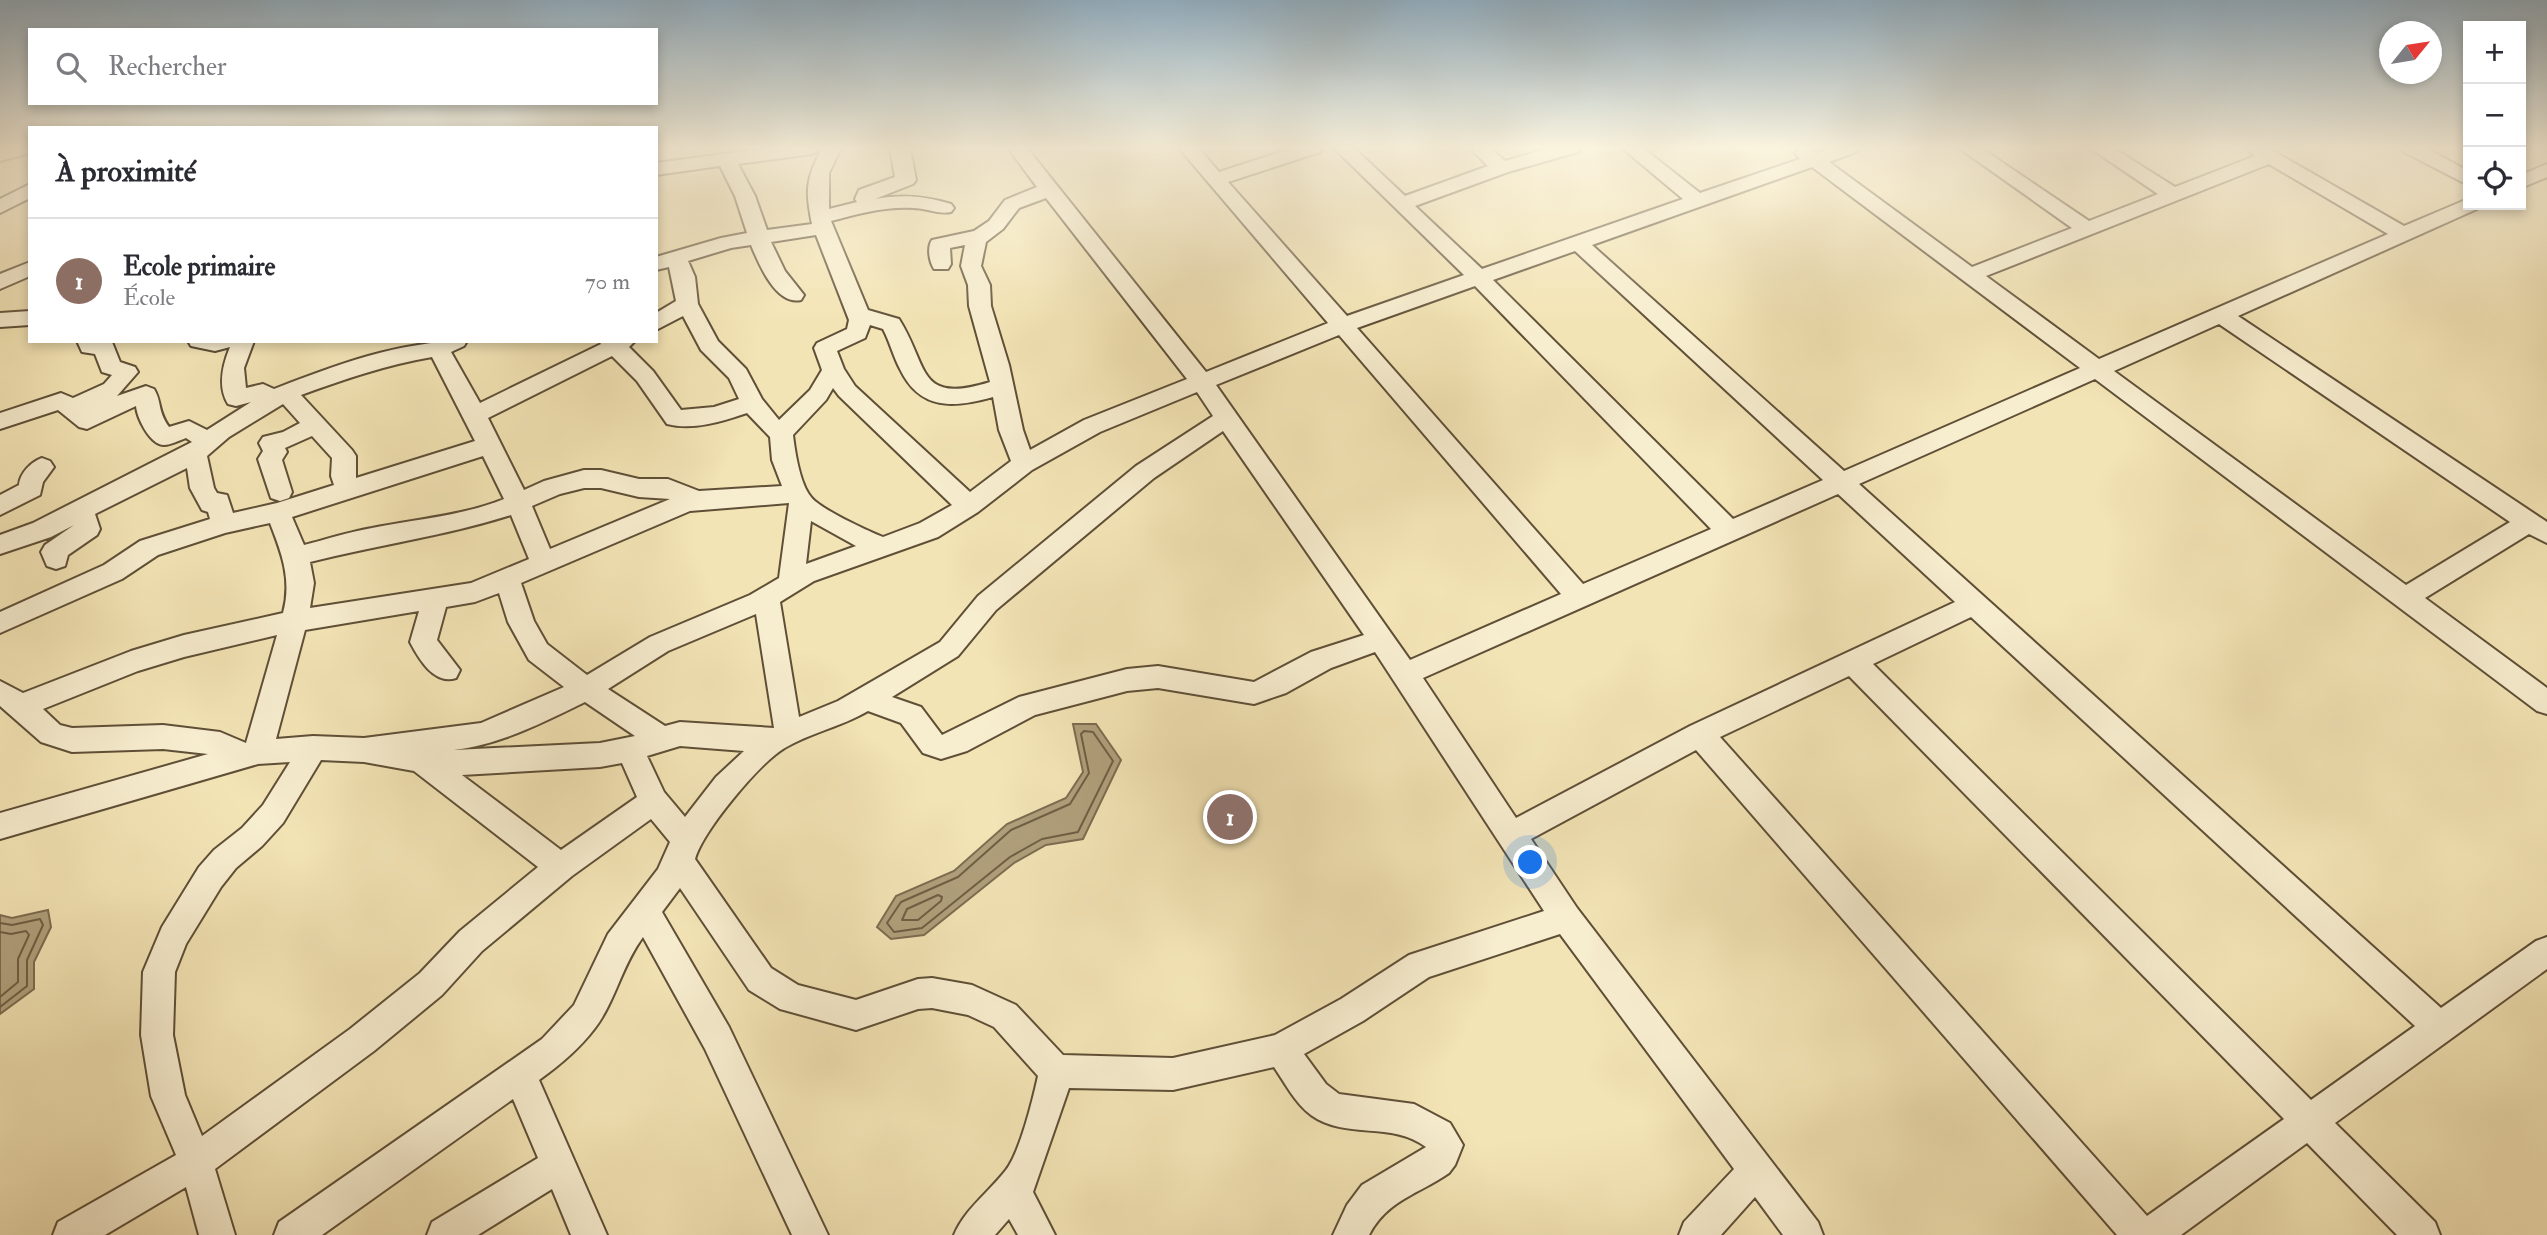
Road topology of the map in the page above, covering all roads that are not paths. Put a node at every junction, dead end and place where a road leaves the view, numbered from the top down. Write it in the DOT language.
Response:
graph roads {
  1 [pos="748,206"];
  2 [pos="818,206"];
  3 [pos="877,206"];
  4 [pos="938,206"];
  5 [pos="1011,206"];
  6 [pos="1063,206"];
  7 [pos="1239,206"];
  8 [pos="1403,206"];
  9 [pos="1685,206"];
  10 [pos="1876,206"];
  11 [pos="2053,206"];
  12 [pos="2147,206"];
  13 [pos="2354,206"];
  14 [pos="862,207"];
  15 [pos="944,208"];
  16 [pos="2463,208"];
  17 [pos="822,223"];
  18 [pos="2088,229"];
  19 [pos="2403,234"];
  20 [pos="979,236"];
  21 [pos="756,237"];
  22 [pos="1578,243"];
  23 [pos="666,261"];
  24 [pos="941,264"];
  25 [pos="28,271"];
  26 [pos="1969,275"];
  27 [pos="1480,279"];
  28 [pos="1,285"];
  29 [pos="793,295"];
  30 [pos="687,304"];
  31 [pos="2220,314"];
  32 [pos="859,315"];
  33 [pos="28,318"];
  34 [pos="0,320"];
  35 [pos="658,322"];
  36 [pos="1343,325"];
  37 [pos="242,343"];
  38 [pos="616,343"];
  39 [pos="106,344"];
  40 [pos="447,345"];
  41 [pos="402,347"];
  42 [pos="2096,369"];
  43 [pos="833,370"];
  44 [pos="1201,381"];
  45 [pos="1003,386"];
  46 [pos="279,396"];
  47 [pos="752,403"];
  48 [pos="475,415"];
  49 [pos="1226,418"];
  50 [pos="0,421"];
  51 [pos="79,422"];
  52 [pos="314,425"];
  53 [pos="781,433"];
  54 [pos="489,445"];
  55 [pos="201,448"];
  56 [pos="1024,464"];
  57 [pos="42,467"];
  58 [pos="1842,482"];
  59 [pos="348,490"];
  60 [pos="798,499"];
  61 [pos="697,500"];
  62 [pos="279,502"];
  63 [pos="518,502"];
  64 [pos="0,506"];
  65 [pos="969,506"];
  66 [pos="80,509"];
  67 [pos="223,524"];
  68 [pos="2538,528"];
  69 [pos="1728,530"];
  70 [pos="0,545"];
  71 [pos="881,545"];
  72 [pos="296,556"];
  73 [pos="56,559"];
  74 [pos="543,563"];
  75 [pos="507,578"];
  76 [pos="791,581"];
  77 [pos="766,598"];
  78 [pos="1580,598"];
  79 [pos="2406,598"];
  80 [pos="435,599"];
  81 [pos="1975,604"];
  82 [pos="294,621"];
  83 [pos="0,623"];
  84 [pos="1381,640"];
  85 [pos="1853,662"];
  86 [pos="446,670"];
  87 [pos="1405,674"];
  88 [pos="586,689"];
  89 [pos="10,699"];
  90 [pos="866,699"];
  91 [pos="2547,703"];
  92 [pos="1700,734"];
  93 [pos="661,738"];
  94 [pos="780,738"];
  95 [pos="313,748"];
  96 [pos="364,750"];
  97 [pos="630,750"];
  98 [pos="249,754"];
  99 [pos="421,760"];
  100 [pos="654,801"];
  101 [pos="0,826"];
  102 [pos="1511,835"];
  103 [pos="682,850"];
  104 [pos="561,867"];
  105 [pos="644,909"];
  106 [pos="1566,918"];
  107 [pos="2547,951"];
  108 [pos="2440,1028"];
  109 [pos="1281,1049"];
  110 [pos="1056,1070"];
  111 [pos="520,1074"];
  112 [pos="2309,1121"];
  113 [pos="196,1162"];
  114 [pos="559,1166"];
  115 [pos="1756,1170"];
  116 [pos="1013,1191"];
  117 [pos="71,1235"];
  118 [pos="217,1235"];
  119 [pos="292,1235"];
  120 [pos="444,1235"];
  121 [pos="589,1235"];
  122 [pos="810,1235"];
  123 [pos="972,1235"];
  124 [pos="1037,1235"];
  125 [pos="1351,1235"];
  126 [pos="1697,1235"];
  127 [pos="1805,1235"];
  128 [pos="2140,1235"];
  129 [pos="2151,1235"];
  130 [pos="2422,1235"];
  1 -- 21 [label="street"];
  2 -- 17 [label="street"];
  3 -- 14 [label="street"];
  4 -- 15 [label="street"];
  5 -- 20 [label="street"];
  6 -- 44 [label="street"];
  7 -- 36 [label="street"];
  8 -- 27 [label="street"];
  9 -- 22 [label="street"];
  10 -- 26 [label="street"];
  11 -- 18 [label="street"];
  12 -- 18 [label="street"];
  13 -- 19 [label="street"];
  14 -- 17 [label="street"];
  16 -- 19 [label="street"];
  17 -- 21 [label="street"];
  17 -- 32 [label="street"];
  18 -- 26 [label="street"];
  19 -- 31 [label="street"];
  20 -- 24 [label="street"];
  20 -- 45 [label="street"];
  21 -- 23 [label="street"];
  21 -- 29 [label="street"];
  22 -- 27 [label="street"];
  22 -- 58 [label="street"];
  23 -- 30 [label="street"];
  25 -- 28 [label="street"];
  26 -- 42 [label="street"];
  27 -- 36 [label="street"];
  27 -- 69 [label="street"];
  30 -- 35 [label="street"];
  30 -- 47 [label="street"];
  31 -- 42 [label="street"];
  31 -- 68 [label="street"];
  32 -- 43 [label="street"];
  32 -- 45 [label="street"];
  33 -- 34 [label="street"];
  36 -- 44 [label="street"];
  36 -- 78 [label="street"];
  37 -- 46 [label="street"];
  38 -- 47 [label="street"];
  38 -- 48 [label="street"];
  39 -- 51 [label="street"];
  40 -- 41 [label="street"];
  40 -- 48 [label="street"];
  41 -- 46 [label="street"];
  42 -- 58 [label="street"];
  42 -- 79 [label="street"];
  43 -- 53 [label="street"];
  43 -- 65 [label="street"];
  44 -- 49 [label="street"];
  44 -- 56 [label="street"];
  45 -- 56 [label="street"];
  46 -- 52 [label="street"];
  46 -- 55 [label="street"];
  47 -- 53 [label="street"];
  48 -- 54 [label="street"];
  49 -- 84 [label="street"];
  49 -- 90 [label="street"];
  50 -- 51 [label="street"];
  51 -- 55 [label="street"];
  52 -- 59 [label="street"];
  52 -- 62 [label="street"];
  53 -- 60 [label="street"];
  54 -- 59 [label="street"];
  54 -- 63 [label="street"];
  55 -- 66 [label="street"];
  55 -- 67 [label="street"];
  56 -- 65 [label="street"];
  57 -- 64 [label="street"];
  58 -- 69 [label="street"];
  58 -- 81 [label="street"];
  59 -- 62 [label="street"];
  60 -- 61 [label="street"];
  60 -- 71 [label="street"];
  60 -- 76 [label="street"];
  61 -- 63 [label="street"];
  61 -- 74 [label="street"];
  62 -- 67 [label="street"];
  62 -- 72 [label="street"];
  63 -- 72 [label="street"];
  63 -- 74 [label="street"];
  65 -- 71 [label="street"];
  66 -- 70 [label="street"];
  66 -- 73 [label="street"];
  67 -- 83 [label="street"];
  68 -- 79 [label="street"];
  69 -- 78 [label="street"];
  71 -- 76 [label="street"];
  72 -- 82 [label="street"];
  74 -- 75 [label="street"];
  75 -- 80 [label="street"];
  75 -- 88 [label="street"];
  76 -- 77 [label="street"];
  77 -- 88 [label="street"];
  77 -- 94 [label="street"];
  78 -- 87 [label="street"];
  79 -- 91 [label="street"];
  80 -- 82 [label="street"];
  80 -- 86 [label="street"];
  81 -- 85 [label="street"];
  81 -- 108 [label="street"];
  82 -- 89 [label="street"];
  82 -- 98 [label="street"];
  84 -- 87 [label="street"];
  84 -- 90 [label="street"];
  85 -- 92 [label="street"];
  85 -- 112 [label="street"];
  87 -- 102 [label="street"];
  88 -- 93 [label="street"];
  88 -- 96 [label="street"];
  89 -- 98 [label="street"];
  90 -- 94 [label="street"];
  92 -- 102 [label="street"];
  92 -- 128 [label="street"];
  93 -- 94 [label="street"];
  93 -- 97 [label="street"];
  94 -- 103 [label="street"];
  95 -- 96 [label="street"];
  95 -- 98 [label="street"];
  95 -- 113 [label="street"];
  96 -- 99 [label="street"];
  97 -- 99 [label="street"];
  97 -- 100 [label="street"];
  98 -- 101 [label="street"];
  99 -- 104 [label="street"];
  100 -- 103 [label="street"];
  100 -- 104 [label="street"];
  102 -- 106 [label="street"];
  103 -- 105 [label="street"];
  103 -- 110 [label="street"];
  104 -- 113 [label="street"];
  105 -- 111 [label="street"];
  105 -- 122 [label="street"];
  106 -- 109 [label="street"];
  106 -- 115 [label="street"];
  107 -- 108 [label="street"];
  108 -- 112 [label="street"];
  109 -- 110 [label="street"];
  109 -- 125 [label="street"];
  110 -- 116 [label="street"];
  111 -- 114 [label="street"];
  111 -- 119 [label="street"];
  112 -- 129 [label="street"];
  112 -- 130 [label="street"];
  113 -- 117 [label="street"];
  113 -- 118 [label="street"];
  114 -- 120 [label="street"];
  114 -- 121 [label="street"];
  115 -- 126 [label="street"];
  115 -- 127 [label="street"];
  116 -- 123 [label="street"];
  116 -- 124 [label="street"];
}
